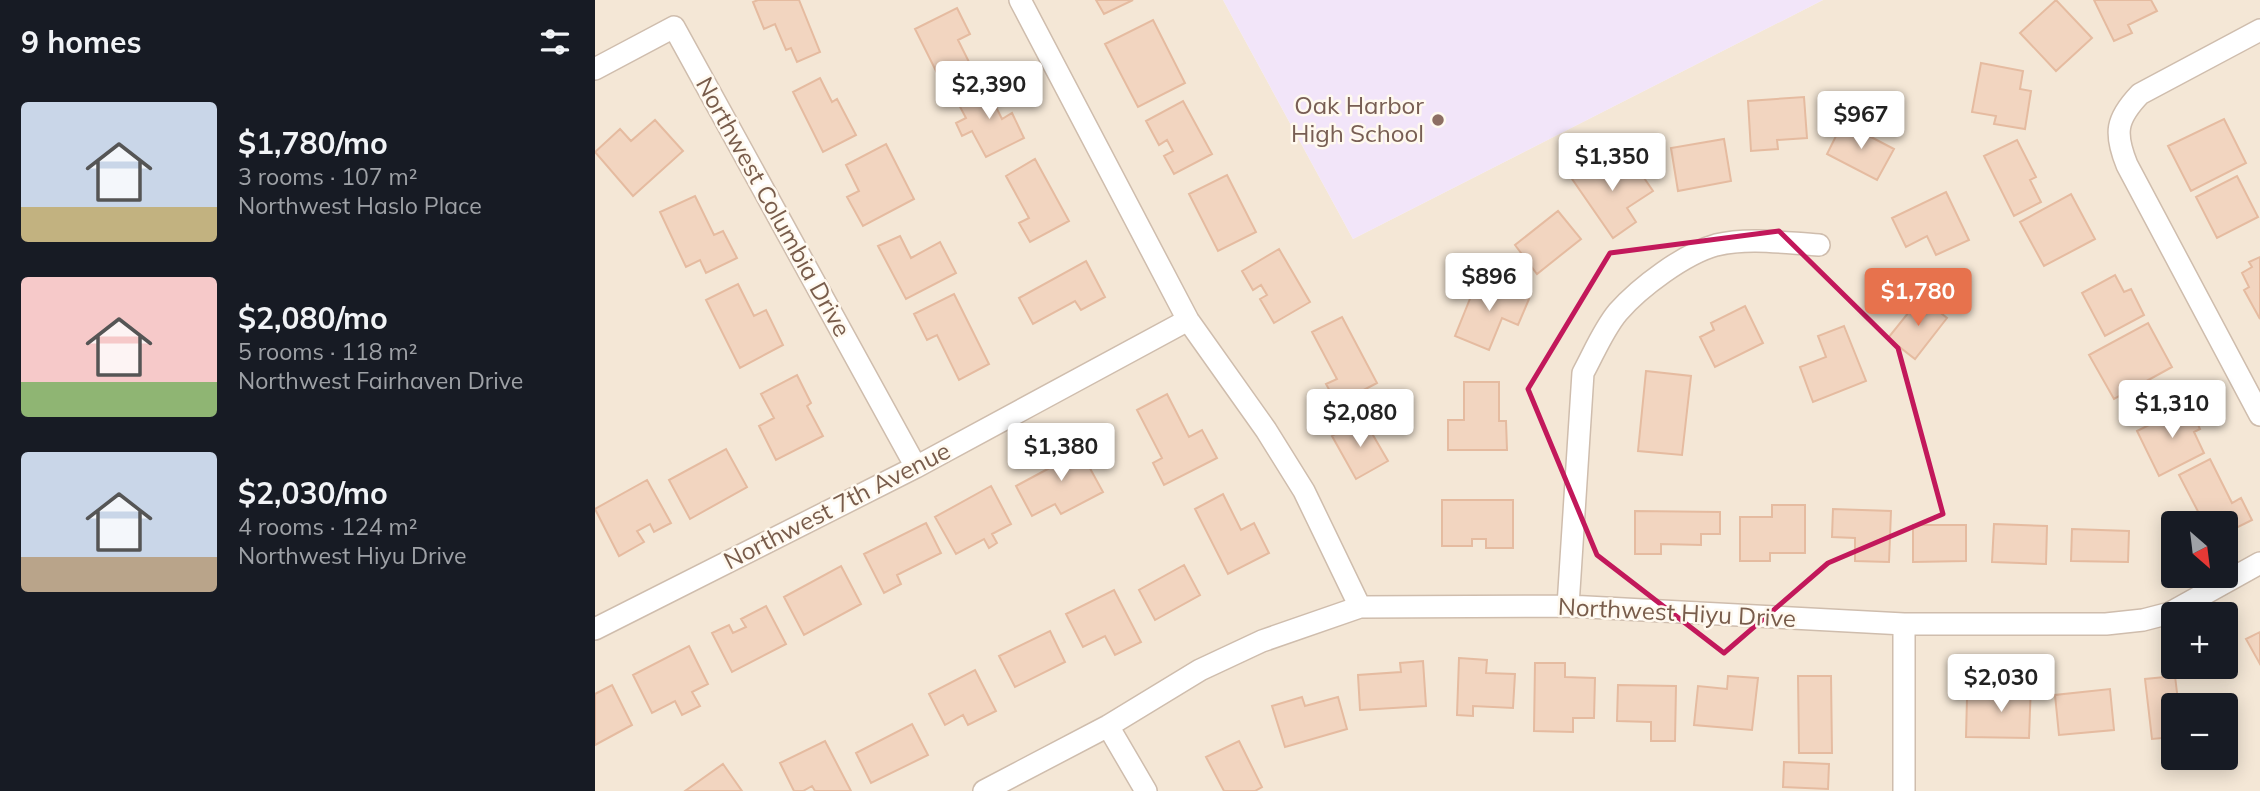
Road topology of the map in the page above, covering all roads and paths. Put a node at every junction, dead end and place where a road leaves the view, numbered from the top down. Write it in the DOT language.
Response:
graph roads {
  1 [pos="1020,0"];
  2 [pos="2260,30"];
  3 [pos="595,69"];
  4 [pos="1819,245"];
  5 [pos="1188,320"];
  6 [pos="2260,415"];
  7 [pos="916,467"];
  8 [pos="2260,563"];
  9 [pos="1568,606"];
  10 [pos="1360,607"];
  11 [pos="1904,624"];
  12 [pos="595,629"];
  13 [pos="1108,726"];
  14 [pos="984,791"];
  15 [pos="1146,791"];
  16 [pos="1904,791"];
  1 -- 5 [label="street"];
  2 -- 6 [label="street"];
  3 -- 7 [label="street, Northwest Columbia Drive"];
  4 -- 9 [label="street"];
  5 -- 7 [label="street, Northwest 7th Avenue"];
  5 -- 10 [label="street"];
  7 -- 12 [label="street, Northwest 7th Avenue"];
  8 -- 11 [label="street, Northwest Hiyu Drive"];
  9 -- 10 [label="street, Northwest Hiyu Drive"];
  9 -- 11 [label="street, Northwest Hiyu Drive"];
  10 -- 13 [label="street, Northwest Hiyu Drive"];
  11 -- 16 [label="street"];
  13 -- 14 [label="street, Northwest Hiyu Drive"];
  13 -- 15 [label="street"];
}
